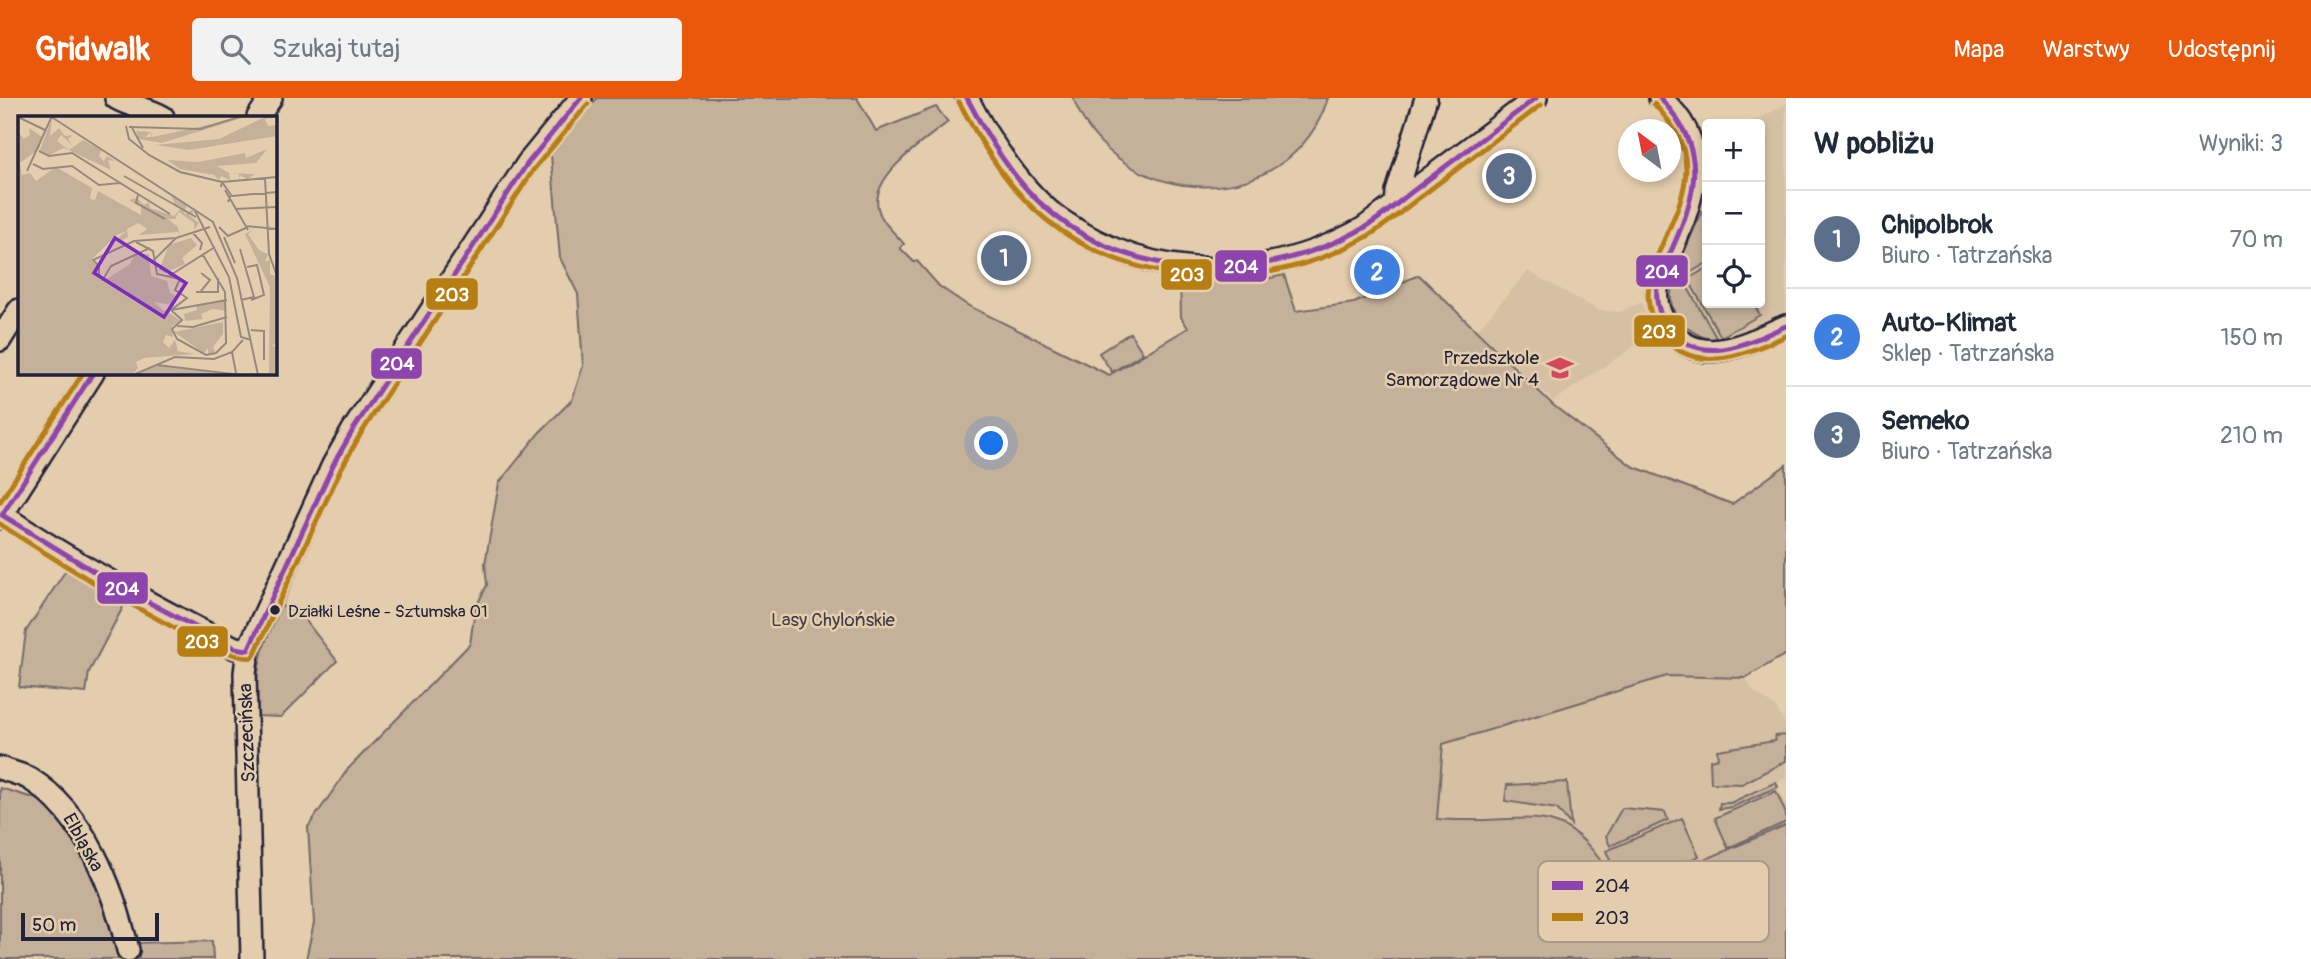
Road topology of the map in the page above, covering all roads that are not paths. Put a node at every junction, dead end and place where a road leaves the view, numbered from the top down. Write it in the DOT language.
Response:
graph roads {
  1 [pos="116,98"];
  2 [pos="271,98"];
  3 [pos="581,98"];
  4 [pos="967,98"];
  5 [pos="1426,98"];
  6 [pos="1536,98"];
  7 [pos="1660,98"];
  8 [pos="151,114"];
  9 [pos="259,116"];
  10 [pos="1396,204"];
  11 [pos="18,312"];
  12 [pos="1786,326"];
  13 [pos="0,340"];
  14 [pos="92,374"];
  15 [pos="1,516"];
  16 [pos="247,650"];
  17 [pos="0,768"];
  18 [pos="128,950"];
  19 [pos="252,959"];
  1 -- 8 [label="street"];
  2 -- 9 [label="street"];
  3 -- 16 [label="street, Szczecińska"];
  4 -- 10 [label="street"];
  5 -- 10 [label="street"];
  6 -- 10 [label="street"];
  7 -- 12 [label="street"];
  11 -- 13 [label="street"];
  14 -- 15 [label="street"];
  15 -- 16 [label="street"];
  16 -- 19 [label="street, Szczecińska"];
  17 -- 18 [label="street, Elbląska"];
}
